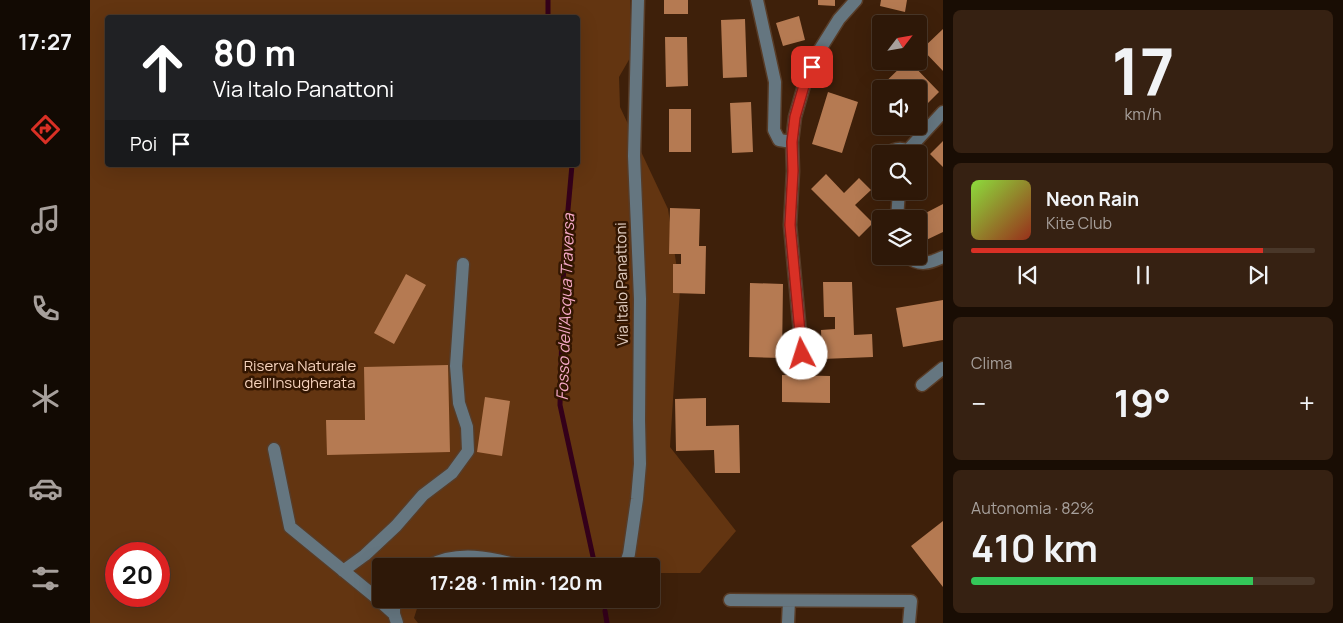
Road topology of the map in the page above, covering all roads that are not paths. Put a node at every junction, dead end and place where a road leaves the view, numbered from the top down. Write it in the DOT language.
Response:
graph roads {
  1 [pos="638,0"];
  2 [pos="757,0"];
  3 [pos="856,0"];
  4 [pos="943,112"];
  5 [pos="792,142"];
  6 [pos="916,145"];
  7 [pos="943,257"];
  8 [pos="927,262"];
  9 [pos="463,264"];
  10 [pos="802,354"];
  11 [pos="943,368"];
  12 [pos="922,385"];
  13 [pos="274,449"];
  14 [pos="449,558"];
  15 [pos="484,558"];
  16 [pos="628,558"];
  17 [pos="343,570"];
  18 [pos="730,600"];
  19 [pos="789,601"];
  20 [pos="396,618"];
  21 [pos="788,623"];
  22 [pos="910,623"];
  1 -- 16 [label="street, Via Italo Panattoni"];
  2 -- 5 [label="street"];
  3 -- 5 [label="street"];
  4 -- 6 [label="street"];
  5 -- 10 [label="street"];
  7 -- 8 [label="street"];
  9 -- 17 [label="street"];
  11 -- 12 [label="street"];
  13 -- 17 [label="street"];
  14 -- 15 [label="street"];
  17 -- 20 [label="street"];
  18 -- 19 [label="street"];
  19 -- 21 [label="street"];
  19 -- 22 [label="street"];
}
